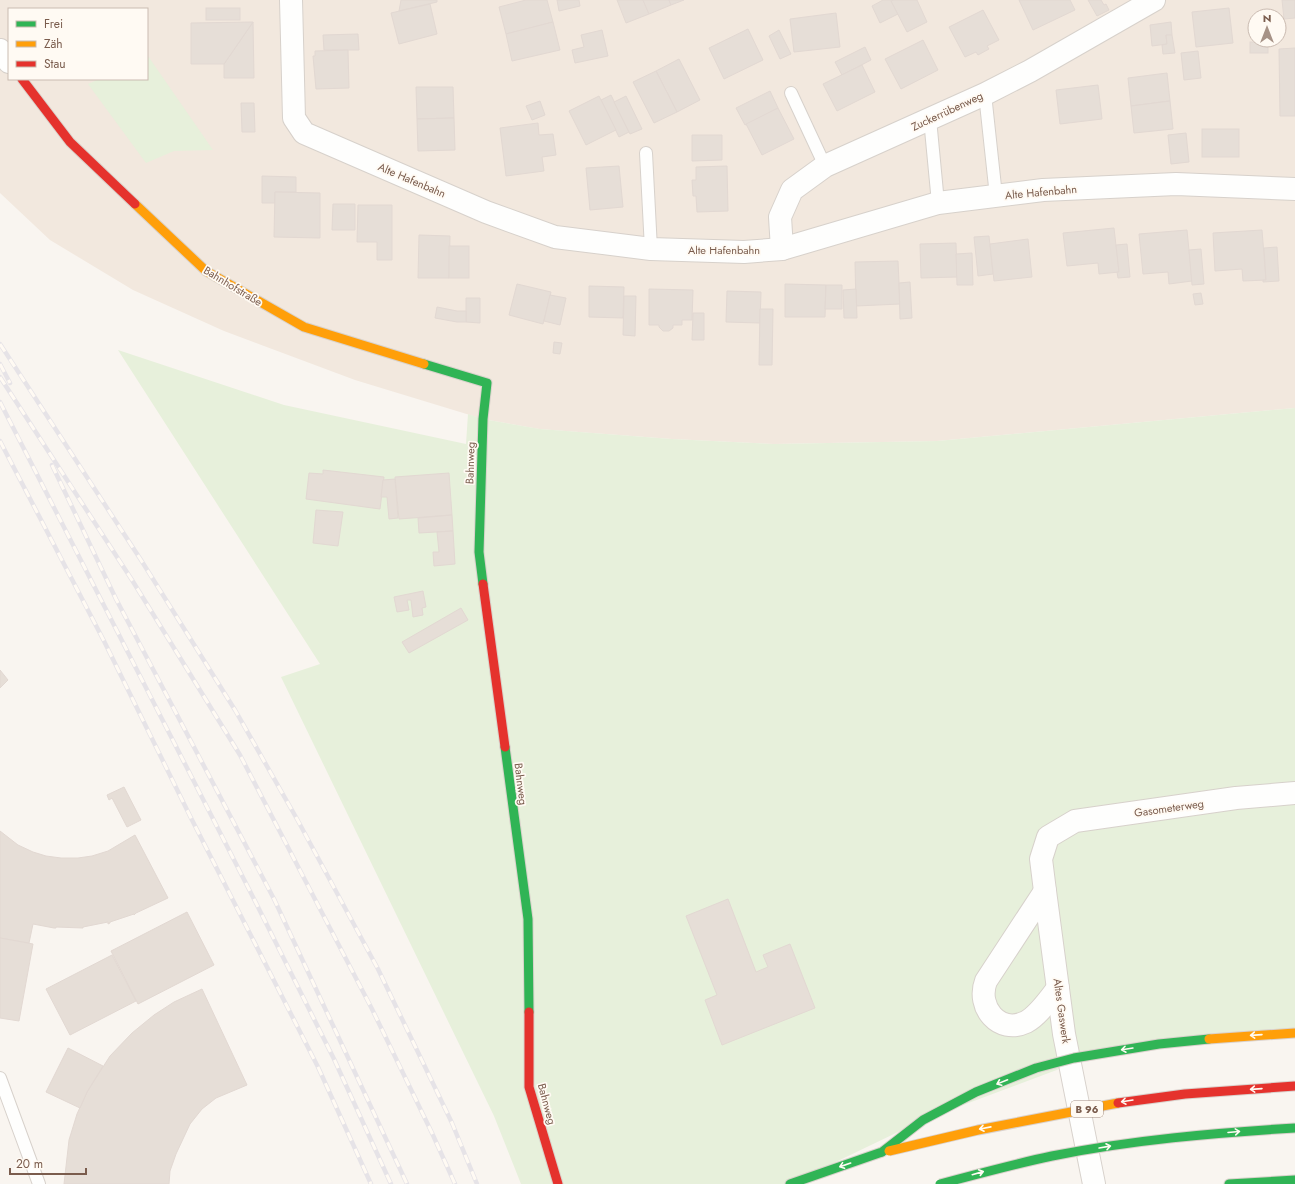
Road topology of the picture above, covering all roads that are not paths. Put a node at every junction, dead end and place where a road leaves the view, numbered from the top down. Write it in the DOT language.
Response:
graph roads {
  1 [pos="291,0"];
  2 [pos="1154,0"];
  3 [pos="0,50"];
  4 [pos="8,61"];
  5 [pos="23,80"];
  6 [pos="791,93"];
  7 [pos="985,94"];
  8 [pos="930,119"];
  9 [pos="646,153"];
  10 [pos="825,166"];
  11 [pos="1295,190"];
  12 [pos="996,196"];
  13 [pos="938,203"];
  14 [pos="651,249"];
  15 [pos="782,249"];
  16 [pos="487,383"];
  17 [pos="1295,793"];
  18 [pos="1048,837"];
  19 [pos="1045,891"];
  20 [pos="1058,988"];
  21 [pos="1295,1033"];
  22 [pos="0,1078"];
  23 [pos="1295,1086"];
  24 [pos="1295,1128"];
  25 [pos="882,1152"];
  26 [pos="1295,1180"];
  27 [pos="39,1184"];
  28 [pos="558,1184"];
  29 [pos="790,1184"];
  30 [pos="940,1184"];
  31 [pos="1094,1184"];
  32 [pos="1229,1184"];
  1 -- 14 [label="street, Alte Hafenbahn"];
  2 -- 7 [label="street, Zuckerrübenweg"];
  3 -- 4 [label="street"];
  5 -- 16 [label="main road, Bahnhofstraße"];
  6 -- 10 [label="lane"];
  7 -- 8 [label="street, Zuckerrübenweg"];
  7 -- 12 [label="lane"];
  8 -- 10 [label="street, Zuckerrübenweg"];
  8 -- 13 [label="lane"];
  9 -- 14 [label="lane"];
  10 -- 15 [label="street, Zuckerrübenweg"];
  11 -- 12 [label="street, Alte Hafenbahn"];
  12 -- 13 [label="street, Alte Hafenbahn"];
  13 -- 15 [label="street, Alte Hafenbahn"];
  14 -- 15 [label="street, Alte Hafenbahn"];
  16 -- 28 [label="main road, Bahnweg"];
  17 -- 18 [label="street, Gasometerweg"];
  18 -- 19 [label="street, Altes Gaswerk"];
  19 -- 20 [label="street, Altes Gaswerk"];
  19 -- 20 [label="street"];
  20 -- 31 [label="street, Altes Gaswerk"];
  21 -- 25 [label="main road, one-way, bridge"];
  22 -- 27 [label="lane"];
  23 -- 25 [label="main road, B 96, one-way, bridge"];
  30 -- 24 [label="main road, one-way, bridge"];
  25 -- 29 [label="main road, B 96, one-way"];
  26 -- 32 [label="main road"];
}
